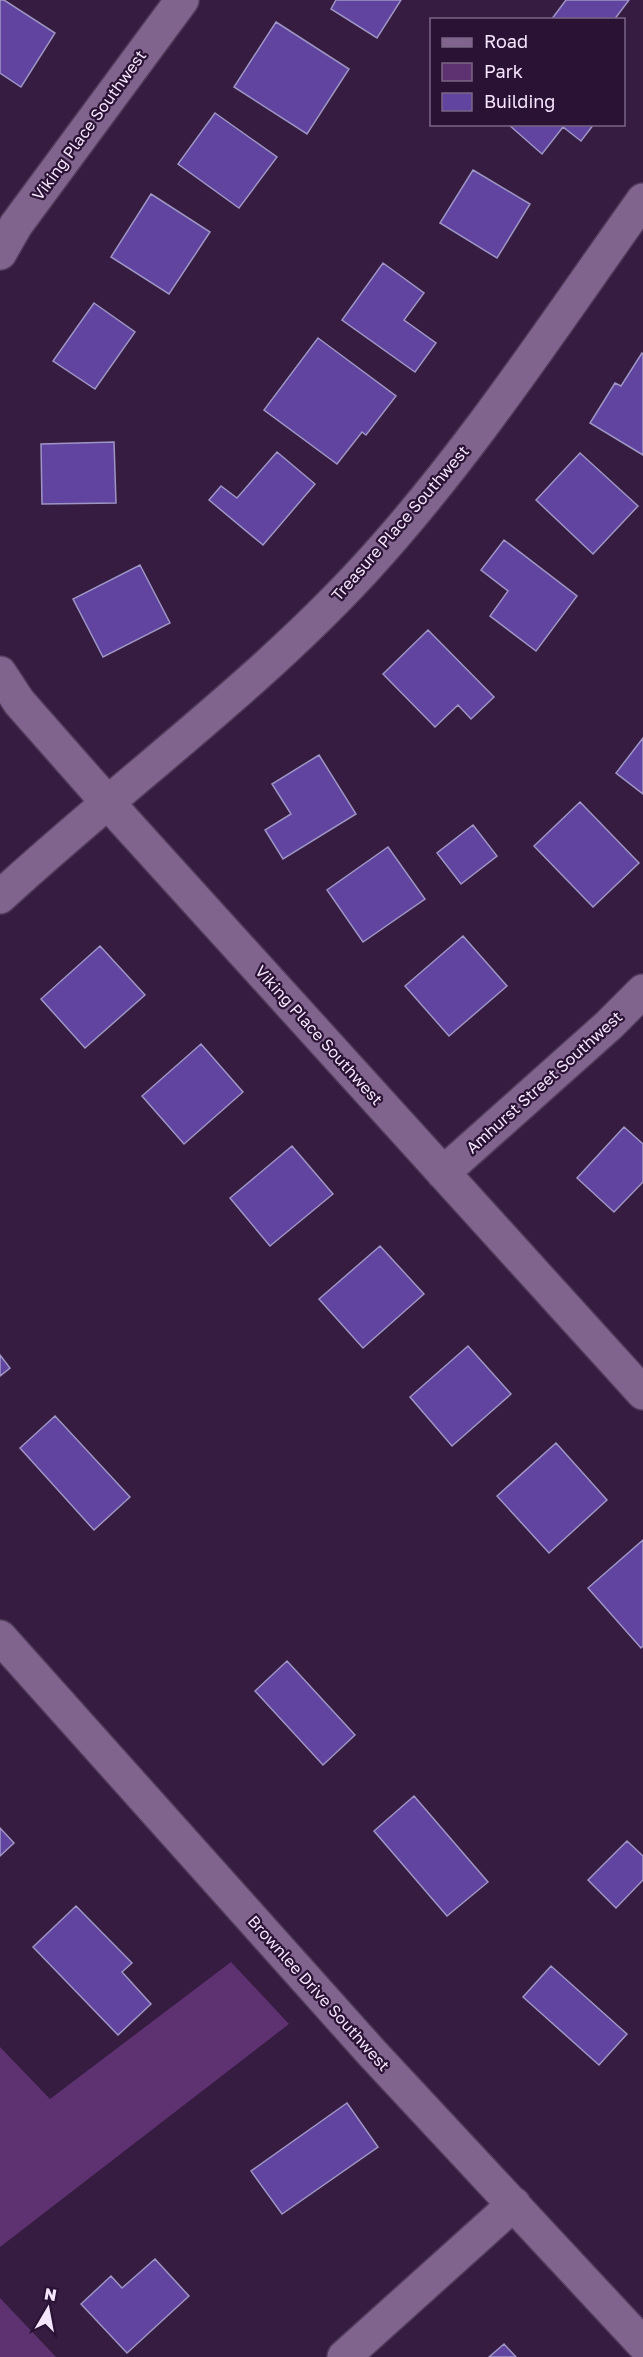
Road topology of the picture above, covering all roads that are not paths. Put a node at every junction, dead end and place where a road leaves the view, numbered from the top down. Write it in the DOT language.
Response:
graph roads {
  1 [pos="182,0"];
  2 [pos="643,200"];
  3 [pos="0,253"];
  4 [pos="0,674"];
  5 [pos="108,803"];
  6 [pos="0,897"];
  7 [pos="643,991"];
  8 [pos="443,1173"];
  9 [pos="643,1393"];
  10 [pos="0,1637"];
  11 [pos="514,2204"];
  12 [pos="643,2344"];
  13 [pos="344,2357"];
  1 -- 3 [label="street, Viking Place Southwest"];
  2 -- 5 [label="street, Treasure Place Southwest"];
  4 -- 5 [label="street, Viking Place Southwest"];
  5 -- 6 [label="street, Treasure Place Southwest"];
  5 -- 8 [label="street, Viking Place Southwest"];
  7 -- 8 [label="street, Amhurst Street Southwest"];
  8 -- 9 [label="street, Viking Place Southwest"];
  10 -- 11 [label="street, Brownlee Drive Southwest"];
  11 -- 12 [label="street, Brownlee Drive Southwest"];
  11 -- 13 [label="street"];
}
